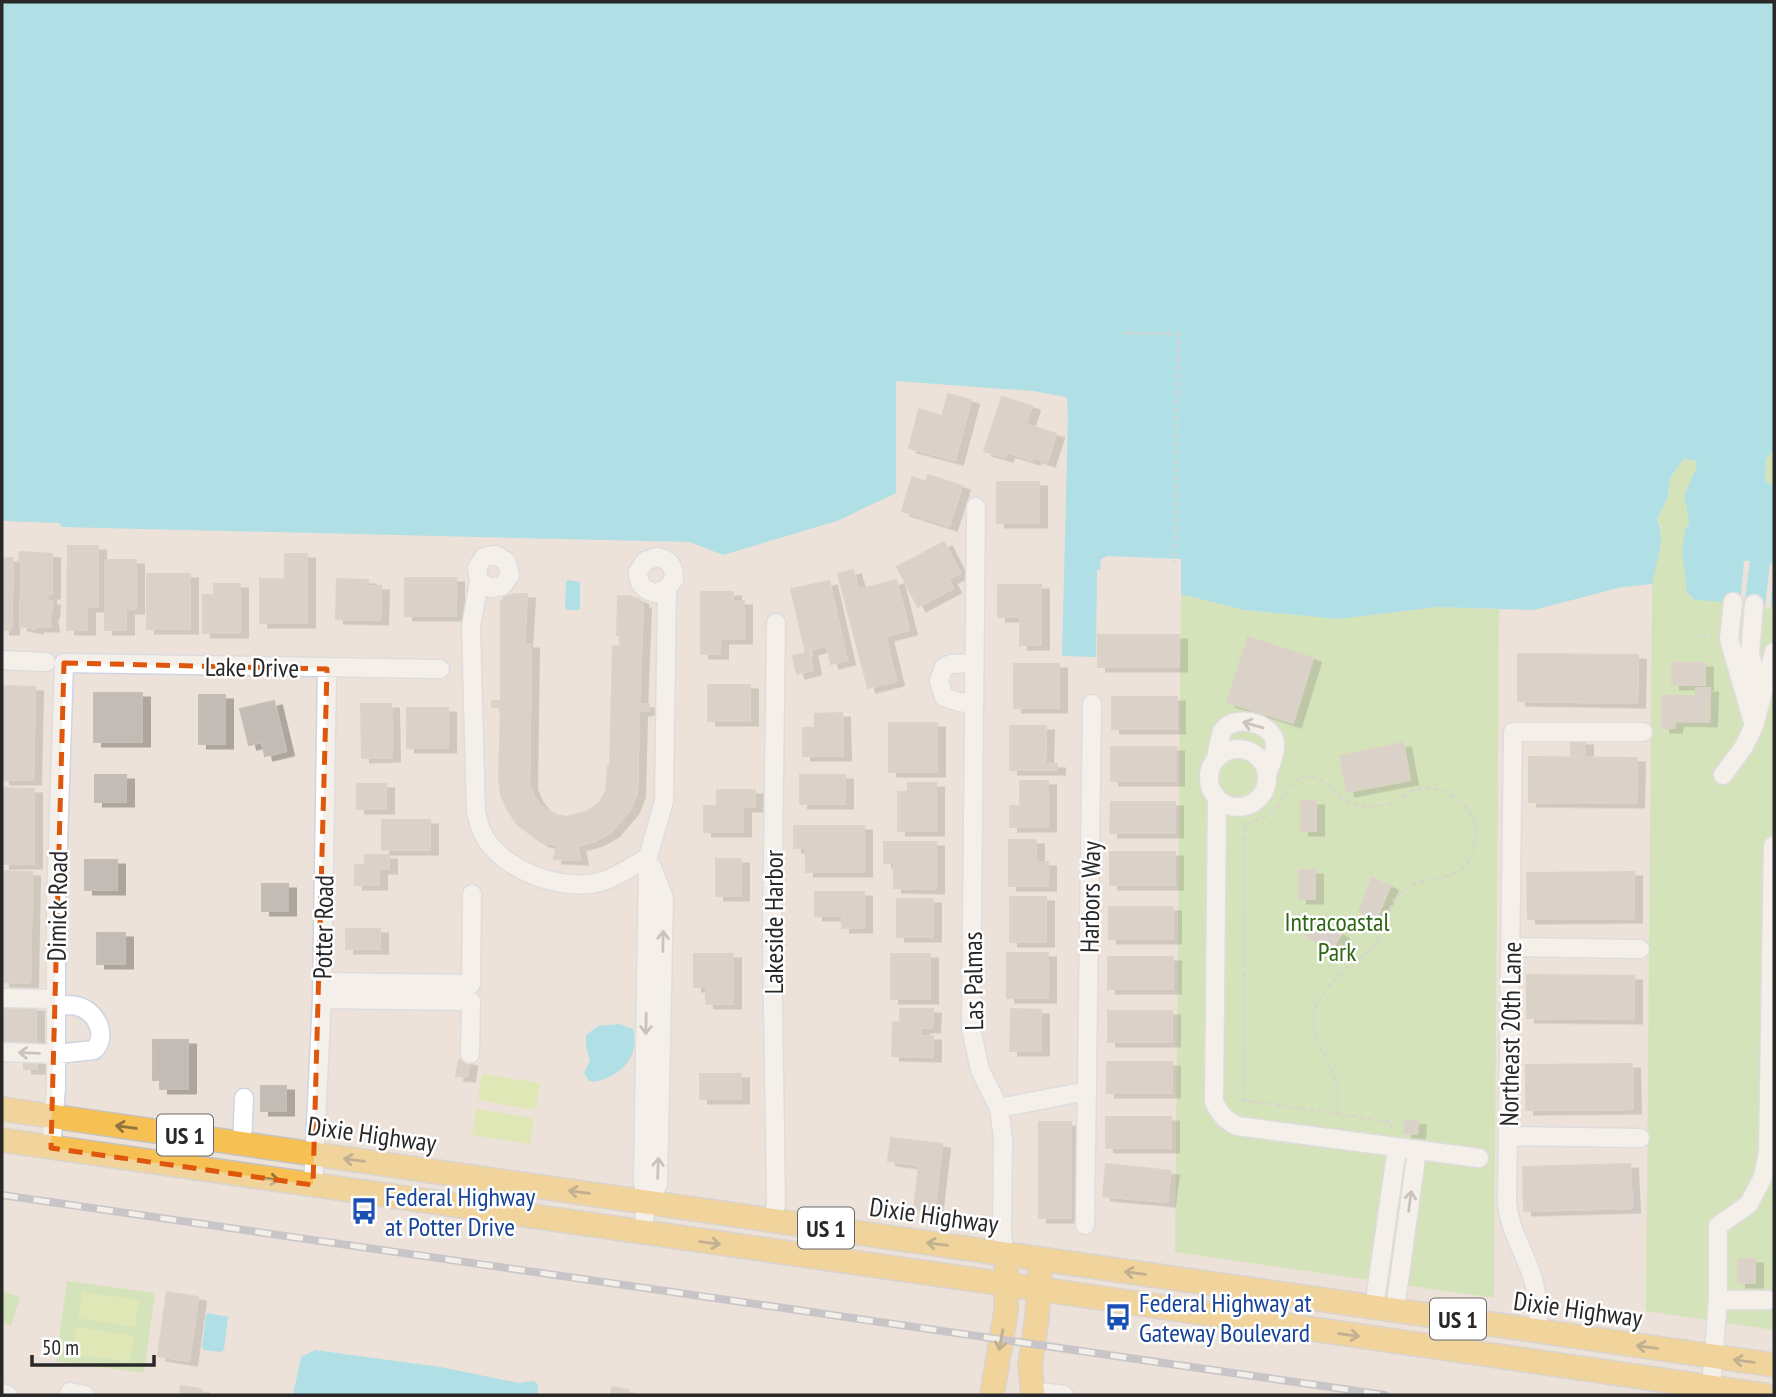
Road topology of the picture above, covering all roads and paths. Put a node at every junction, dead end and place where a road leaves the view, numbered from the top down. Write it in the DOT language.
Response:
graph roads {
  1 [pos="1125,333"];
  2 [pos="976,506"];
  3 [pos="1174,563"];
  4 [pos="479,581"];
  5 [pos="667,589"];
  6 [pos="1733,602"];
  7 [pos="1754,604"];
  8 [pos="776,623"];
  9 [pos="1774,652"];
  10 [pos="2,660"];
  11 [pos="55,663"];
  12 [pos="975,663"];
  13 [pos="327,669"];
  14 [pos="440,669"];
  15 [pos="1760,698"];
  16 [pos="974,704"];
  17 [pos="1092,704"];
  18 [pos="1754,726"];
  19 [pos="1643,732"];
  20 [pos="1216,759"];
  21 [pos="1267,774"];
  22 [pos="1723,775"];
  23 [pos="1217,799"];
  24 [pos="1773,846"];
  25 [pos="648,857"];
  26 [pos="472,894"];
  27 [pos="1511,947"];
  28 [pos="1640,949"];
  29 [pos="322,990"];
  30 [pos="471,992"];
  31 [pos="2,998"];
  32 [pos="57,1002"];
  33 [pos="2,1052"];
  34 [pos="57,1054"];
  35 [pos="470,1054"];
  36 [pos="1087,1091"];
  37 [pos="244,1098"];
  38 [pos="999,1108"];
  39 [pos="2,1109"];
  40 [pos="1338,1115"];
  41 [pos="54,1117"];
  42 [pos="1510,1136"];
  43 [pos="1640,1138"];
  44 [pos="2,1140"];
  45 [pos="1393,1141"];
  46 [pos="242,1143"];
  47 [pos="51,1148"];
  48 [pos="1417,1150"];
  49 [pos="315,1154"];
  50 [pos="1479,1158"];
  51 [pos="313,1185"];
  52 [pos="647,1202"];
  53 [pos="774,1220"];
  54 [pos="1085,1225"];
  55 [pos="642,1233"];
  56 [pos="1383,1236"];
  57 [pos="1405,1239"];
  58 [pos="1004,1253"];
  59 [pos="1040,1259"];
  60 [pos="1007,1285"];
  61 [pos="1040,1289"];
  62 [pos="1718,1300"];
  63 [pos="1768,1300"];
  64 [pos="1384,1309"];
  65 [pos="1538,1331"];
  66 [pos="1714,1357"];
  67 [pos="1774,1365"];
  68 [pos="1711,1388"];
  69 [pos="2,1393"];
  70 [pos="1032,1393"];
  71 [pos="8,1395"];
  72 [pos="69,1395"];
  73 [pos="85,1395"];
  74 [pos="992,1395"];
  75 [pos="1064,1395"];
  76 [pos="1764,1395"];
  1 -- 3 [label="path"];
  2 -- 12 [label="street, Las Palmas"];
  4 -- 25 [label="street"];
  5 -- 25 [label="street"];
  6 -- 18 [label="street"];
  7 -- 15 [label="street"];
  8 -- 53 [label="street, Lakeside Harbor"];
  9 -- 15 [label="street"];
  10 -- 11 [label="street, Lake Drive"];
  11 -- 13 [label="street, Lake Drive"];
  11 -- 32 [label="street, Dimick Road"];
  12 -- 16 [label="street, Las Palmas"];
  12 -- 16 [label="street"];
  13 -- 14 [label="street, Lake Drive"];
  13 -- 29 [label="street, Potter Road"];
  15 -- 18 [label="street"];
  16 -- 38 [label="street, Las Palmas"];
  17 -- 36 [label="street, Harbors Way"];
  18 -- 22 [label="street"];
  19 -- 27 [label="street, Northeast 20th Lane"];
  20 -- 21 [label="street"];
  21 -- 20 [label="street, one-way"];
  20 -- 23 [label="street"];
  21 -- 23 [label="street"];
  23 -- 45 [label="street"];
  24 -- 62 [label="street"];
  25 -- 52 [label="street"];
  26 -- 30 [label="street"];
  27 -- 28 [label="street"];
  27 -- 42 [label="street, Northeast 20th Lane"];
  29 -- 30 [label="street"];
  29 -- 49 [label="street, Potter Road"];
  30 -- 35 [label="street"];
  31 -- 32 [label="street"];
  32 -- 34 [label="street, Dimick Road"];
  32 -- 34 [label="street"];
  34 -- 33 [label="street, one-way"];
  34 -- 41 [label="street, Dimick Road"];
  36 -- 38 [label="street"];
  36 -- 54 [label="street, Harbors Way"];
  37 -- 46 [label="street"];
  38 -- 58 [label="street, Las Palmas"];
  39 -- 41 [label="main road, Dixie Highway / US 1"];
  40 -- 40 [label="path"];
  40 -- 45 [label="path"];
  46 -- 41 [label="main road, Dixie Highway / US 1, one-way"];
  41 -- 47 [label="street, Dimick Road"];
  42 -- 43 [label="street"];
  42 -- 65 [label="street, Northeast 20th Lane"];
  44 -- 47 [label="main road, US 1"];
  45 -- 48 [label="street"];
  45 -- 56 [label="street"];
  46 -- 49 [label="main road, Dixie Highway / US 1"];
  47 -- 51 [label="main road, US 1, one-way"];
  48 -- 50 [label="street"];
  57 -- 48 [label="street, one-way"];
  49 -- 51 [label="street, Potter Road"];
  52 -- 49 [label="main road, Dixie Highway / US 1, one-way"];
  51 -- 55 [label="main road, US 1"];
  52 -- 53 [label="main road, Dixie Highway / US 1"];
  52 -- 55 [label="street"];
  58 -- 53 [label="main road, Dixie Highway / US 1, one-way"];
  55 -- 60 [label="main road, US 1, one-way"];
  56 -- 57 [label="street"];
  56 -- 64 [label="street"];
  57 -- 64 [label="street"];
  58 -- 59 [label="main road, Dixie Highway / US 1"];
  58 -- 60 [label="main road"];
  59 -- 61 [label="main road"];
  64 -- 59 [label="main road, Dixie Highway / US 1, one-way"];
  60 -- 61 [label="main road, US 1"];
  60 -- 74 [label="main road, one-way"];
  61 -- 68 [label="main road, US 1, one-way"];
  61 -- 70 [label="main road"];
  62 -- 63 [label="street"];
  62 -- 66 [label="street"];
  64 -- 65 [label="main road, Dixie Highway / US 1"];
  66 -- 65 [label="main road, Dixie Highway / US 1, one-way"];
  67 -- 66 [label="main road, Dixie Highway / US 1, one-way"];
  66 -- 68 [label="street"];
  68 -- 76 [label="main road, US 1"];
  69 -- 71 [label="street"];
  70 -- 75 [label="street"];
  72 -- 73 [label="street"];
}
